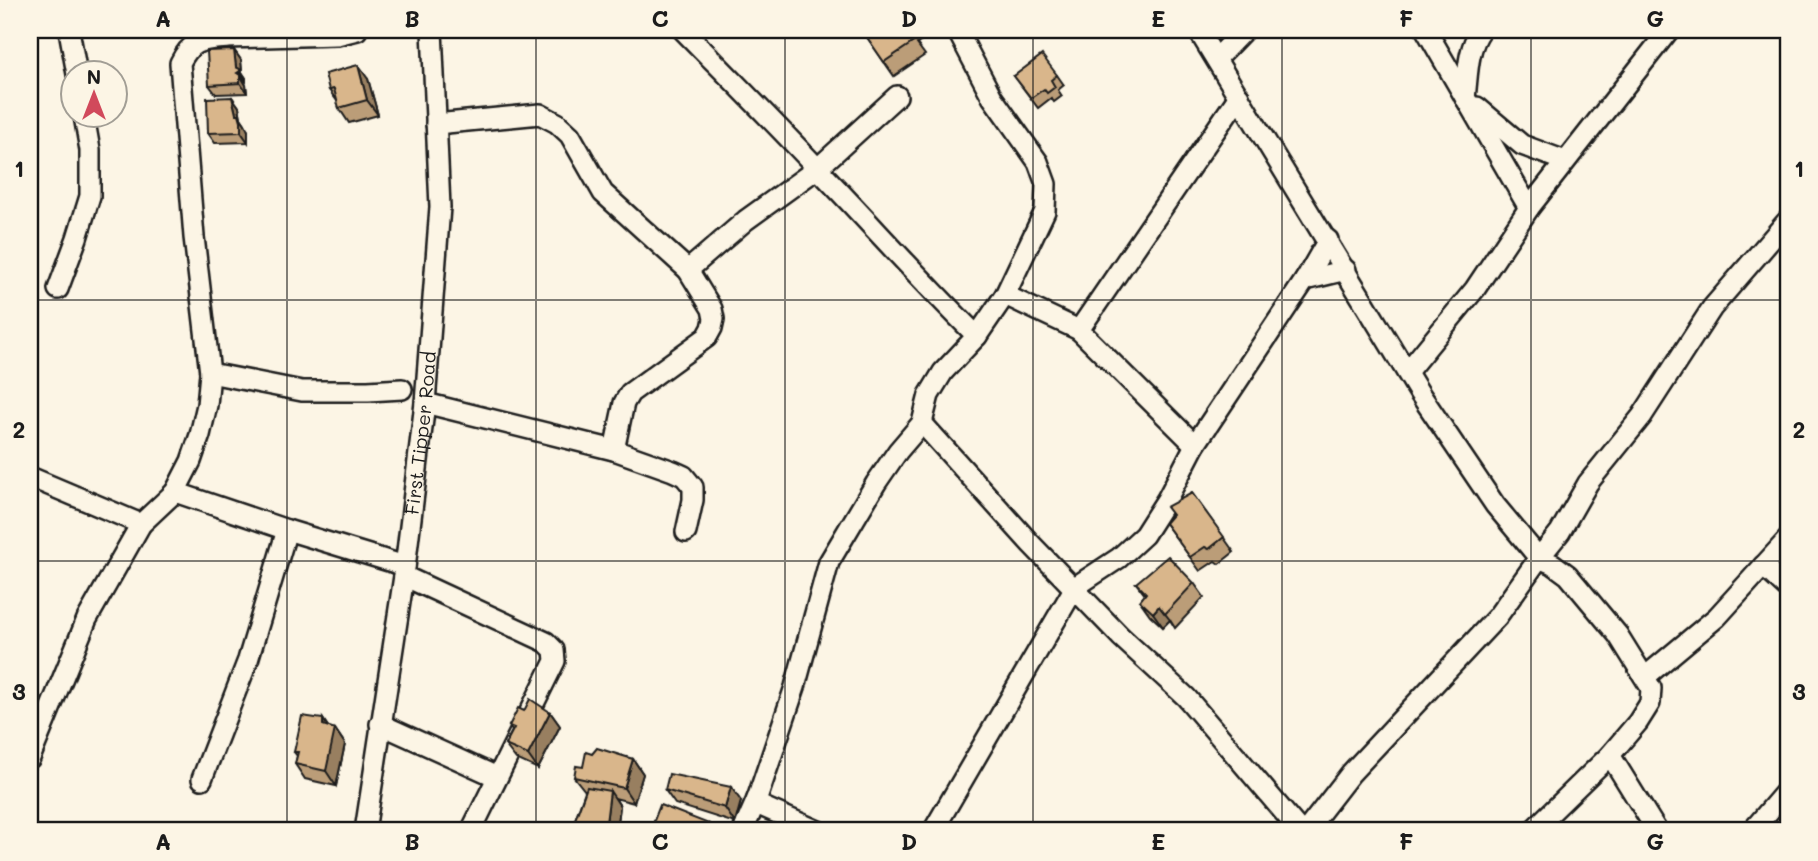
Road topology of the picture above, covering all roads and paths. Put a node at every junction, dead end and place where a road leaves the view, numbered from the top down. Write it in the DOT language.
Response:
graph roads {
  1 [pos="69,30"];
  2 [pos="357,30"];
  3 [pos="432,30"];
  4 [pos="684,30"];
  5 [pos="957,30"];
  6 [pos="1198,30"];
  7 [pos="1244,30"];
  8 [pos="1426,30"];
  9 [pos="1481,30"];
  10 [pos="1669,30"];
  11 [pos="289,33"];
  12 [pos="227,34"];
  13 [pos="1217,58"];
  14 [pos="74,60"];
  15 [pos="897,96"];
  16 [pos="1239,96"];
  17 [pos="1465,98"];
  18 [pos="436,124"];
  19 [pos="86,130"];
  20 [pos="1565,161"];
  21 [pos="818,168"];
  22 [pos="1528,208"];
  23 [pos="1788,220"];
  24 [pos="1328,240"];
  25 [pos="688,270"];
  26 [pos="1346,270"];
  27 [pos="1305,280"];
  28 [pos="58,289"];
  29 [pos="1004,295"];
  30 [pos="1079,330"];
  31 [pos="977,336"];
  32 [pos="1407,372"];
  33 [pos="210,373"];
  34 [pos="402,389"];
  35 [pos="425,403"];
  36 [pos="922,423"];
  37 [pos="1195,445"];
  38 [pos="614,450"];
  39 [pos="30,477"];
  40 [pos="175,492"];
  41 [pos="141,524"];
  42 [pos="287,530"];
  43 [pos="686,532"];
  44 [pos="1788,539"];
  45 [pos="1539,558"];
  46 [pos="1763,566"];
  47 [pos="405,571"];
  48 [pos="1074,587"];
  49 [pos="1788,589"];
  50 [pos="1645,677"];
  51 [pos="380,724"];
  52 [pos="1610,755"];
  53 [pos="30,758"];
  54 [pos="497,777"];
  55 [pos="202,779"];
  56 [pos="1788,789"];
  57 [pos="758,799"];
  58 [pos="365,831"];
  59 [pos="471,831"];
  60 [pos="743,831"];
  61 [pos="818,831"];
  62 [pos="933,831"];
  63 [pos="1300,831"];
  64 [pos="1306,831"];
  65 [pos="1532,831"];
  66 [pos="1657,831"];
  67 [pos="1752,831"];
  1 -- 14 [label="street"];
  2 -- 11 [label="street"];
  3 -- 18 [label="street, First Tipper Road"];
  4 -- 21 [label="street"];
  5 -- 29 [label="street"];
  6 -- 13 [label="street"];
  7 -- 13 [label="street"];
  8 -- 17 [label="street"];
  9 -- 17 [label="street"];
  10 -- 20 [label="street"];
  11 -- 12 [label="street"];
  12 -- 33 [label="street"];
  13 -- 16 [label="street"];
  15 -- 21 [label="street"];
  16 -- 24 [label="street"];
  16 -- 30 [label="street"];
  17 -- 20 [label="street"];
  17 -- 22 [label="street"];
  18 -- 25 [label="street"];
  18 -- 35 [label="street, First Tipper Road"];
  19 -- 28 [label="street"];
  20 -- 22 [label="street"];
  21 -- 25 [label="street"];
  21 -- 31 [label="street"];
  22 -- 32 [label="street"];
  23 -- 45 [label="street"];
  24 -- 26 [label="street"];
  24 -- 27 [label="street"];
  25 -- 38 [label="street"];
  26 -- 27 [label="street"];
  26 -- 32 [label="street"];
  27 -- 37 [label="street"];
  29 -- 30 [label="street"];
  29 -- 31 [label="street"];
  30 -- 37 [label="street"];
  31 -- 36 [label="street"];
  32 -- 45 [label="street"];
  33 -- 34 [label="street"];
  33 -- 40 [label="street"];
  35 -- 38 [label="street"];
  35 -- 47 [label="street, First Tipper Road"];
  36 -- 48 [label="street"];
  36 -- 57 [label="street"];
  37 -- 48 [label="street"];
  38 -- 43 [label="street"];
  39 -- 41 [label="street"];
  40 -- 41 [label="street"];
  40 -- 42 [label="street"];
  41 -- 53 [label="street"];
  42 -- 47 [label="street"];
  42 -- 55 [label="street"];
  44 -- 46 [label="street"];
  45 -- 50 [label="street"];
  45 -- 64 [label="street"];
  46 -- 49 [label="street"];
  46 -- 50 [label="street"];
  47 -- 51 [label="street, First Tipper Road"];
  47 -- 54 [label="street"];
  48 -- 62 [label="street"];
  48 -- 63 [label="street"];
  50 -- 52 [label="street"];
  51 -- 54 [label="street"];
  51 -- 58 [label="street, First Tipper Road"];
  52 -- 65 [label="street"];
  52 -- 66 [label="street"];
  54 -- 59 [label="street"];
  56 -- 67 [label="street"];
  57 -- 60 [label="street"];
  57 -- 61 [label="street"];
}
